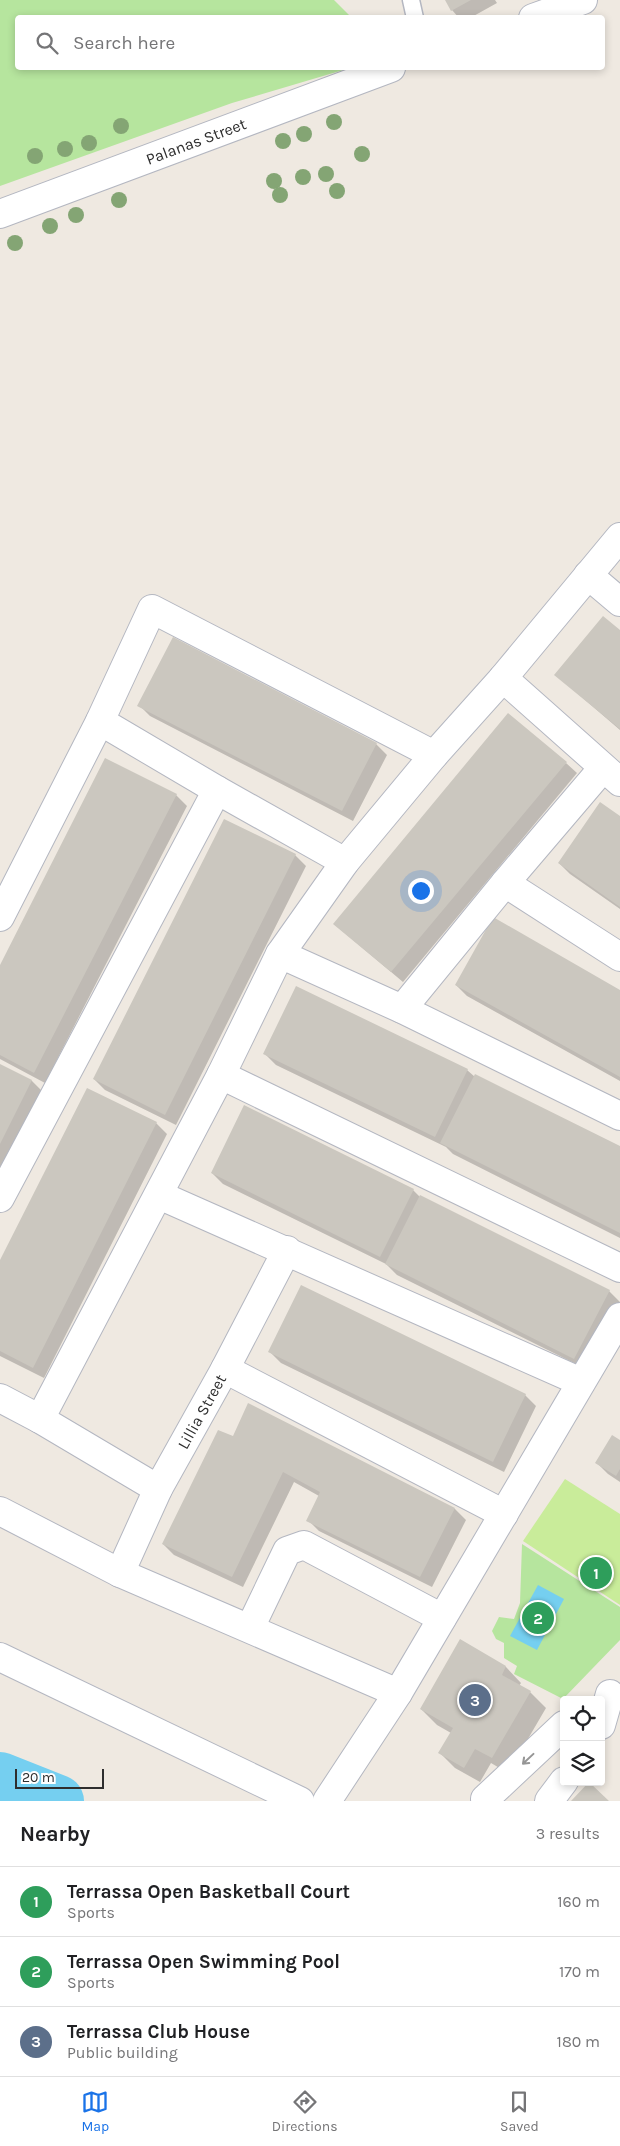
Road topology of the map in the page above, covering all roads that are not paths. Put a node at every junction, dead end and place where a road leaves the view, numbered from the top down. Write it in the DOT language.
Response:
graph roads {
  1 [pos="411,0"];
  2 [pos="583,0"];
  3 [pos="414,15"];
  4 [pos="541,15"];
  5 [pos="386,70"];
  6 [pos="0,214"];
  7 [pos="620,537"];
  8 [pos="588,575"];
  9 [pos="620,602"];
  10 [pos="503,678"];
  11 [pos="100,721"];
  12 [pos="434,755"];
  13 [pos="611,775"];
  14 [pos="217,790"];
  15 [pos="345,862"];
  16 [pos="505,882"];
  17 [pos="0,916"];
  18 [pos="280,954"];
  19 [pos="620,957"];
  20 [pos="402,1009"];
  21 [pos="221,1075"];
  22 [pos="620,1116"];
  23 [pos="158,1195"];
  24 [pos="0,1198"];
  25 [pos="286,1250"];
  26 [pos="620,1268"];
  27 [pos="620,1317"];
  28 [pos="225,1369"];
  29 [pos="582,1382"];
  30 [pos="0,1398"];
  31 [pos="40,1419"];
  32 [pos="158,1489"];
  33 [pos="0,1511"];
  34 [pos="504,1514"];
  35 [pos="120,1573"];
  36 [pos="442,1618"];
  37 [pos="250,1628"];
  38 [pos="0,1657"];
  39 [pos="610,1692"];
  40 [pos="398,1693"];
  41 [pos="605,1710"];
  42 [pos="560,1730"];
  43 [pos="560,1786"];
  44 [pos="485,1800"];
  45 [pos="300,1801"];
  46 [pos="327,1801"];
  47 [pos="549,1801"];
  1 -- 3 [label="lane"];
  2 -- 4 [label="street"];
  5 -- 6 [label="street, Palanas Street"];
  7 -- 8 [label="street"];
  8 -- 9 [label="street"];
  8 -- 10 [label="street"];
  10 -- 12 [label="street"];
  10 -- 13 [label="street"];
  11 -- 12 [label="street"];
  11 -- 14 [label="street"];
  11 -- 17 [label="street"];
  12 -- 15 [label="street"];
  13 -- 16 [label="street"];
  14 -- 15 [label="street"];
  14 -- 24 [label="street"];
  15 -- 18 [label="street"];
  16 -- 19 [label="street"];
  16 -- 20 [label="street"];
  18 -- 20 [label="street"];
  18 -- 21 [label="street"];
  20 -- 22 [label="street"];
  21 -- 23 [label="street"];
  21 -- 26 [label="street"];
  23 -- 25 [label="street"];
  23 -- 31 [label="street"];
  25 -- 28 [label="street, Lillia Street"];
  25 -- 29 [label="street"];
  27 -- 29 [label="street"];
  28 -- 32 [label="street, Lillia Street"];
  28 -- 34 [label="street"];
  29 -- 34 [label="street"];
  30 -- 31 [label="street"];
  31 -- 32 [label="street"];
  32 -- 35 [label="street, Lillia Street"];
  33 -- 35 [label="street"];
  34 -- 36 [label="street"];
  35 -- 37 [label="street"];
  36 -- 37 [label="street"];
  36 -- 40 [label="street"];
  37 -- 40 [label="street"];
  38 -- 45 [label="street"];
  39 -- 41 [label="street"];
  40 -- 46 [label="street"];
  42 -- 44 [label="street, one-way"];
  43 -- 47 [label="street"];
}
